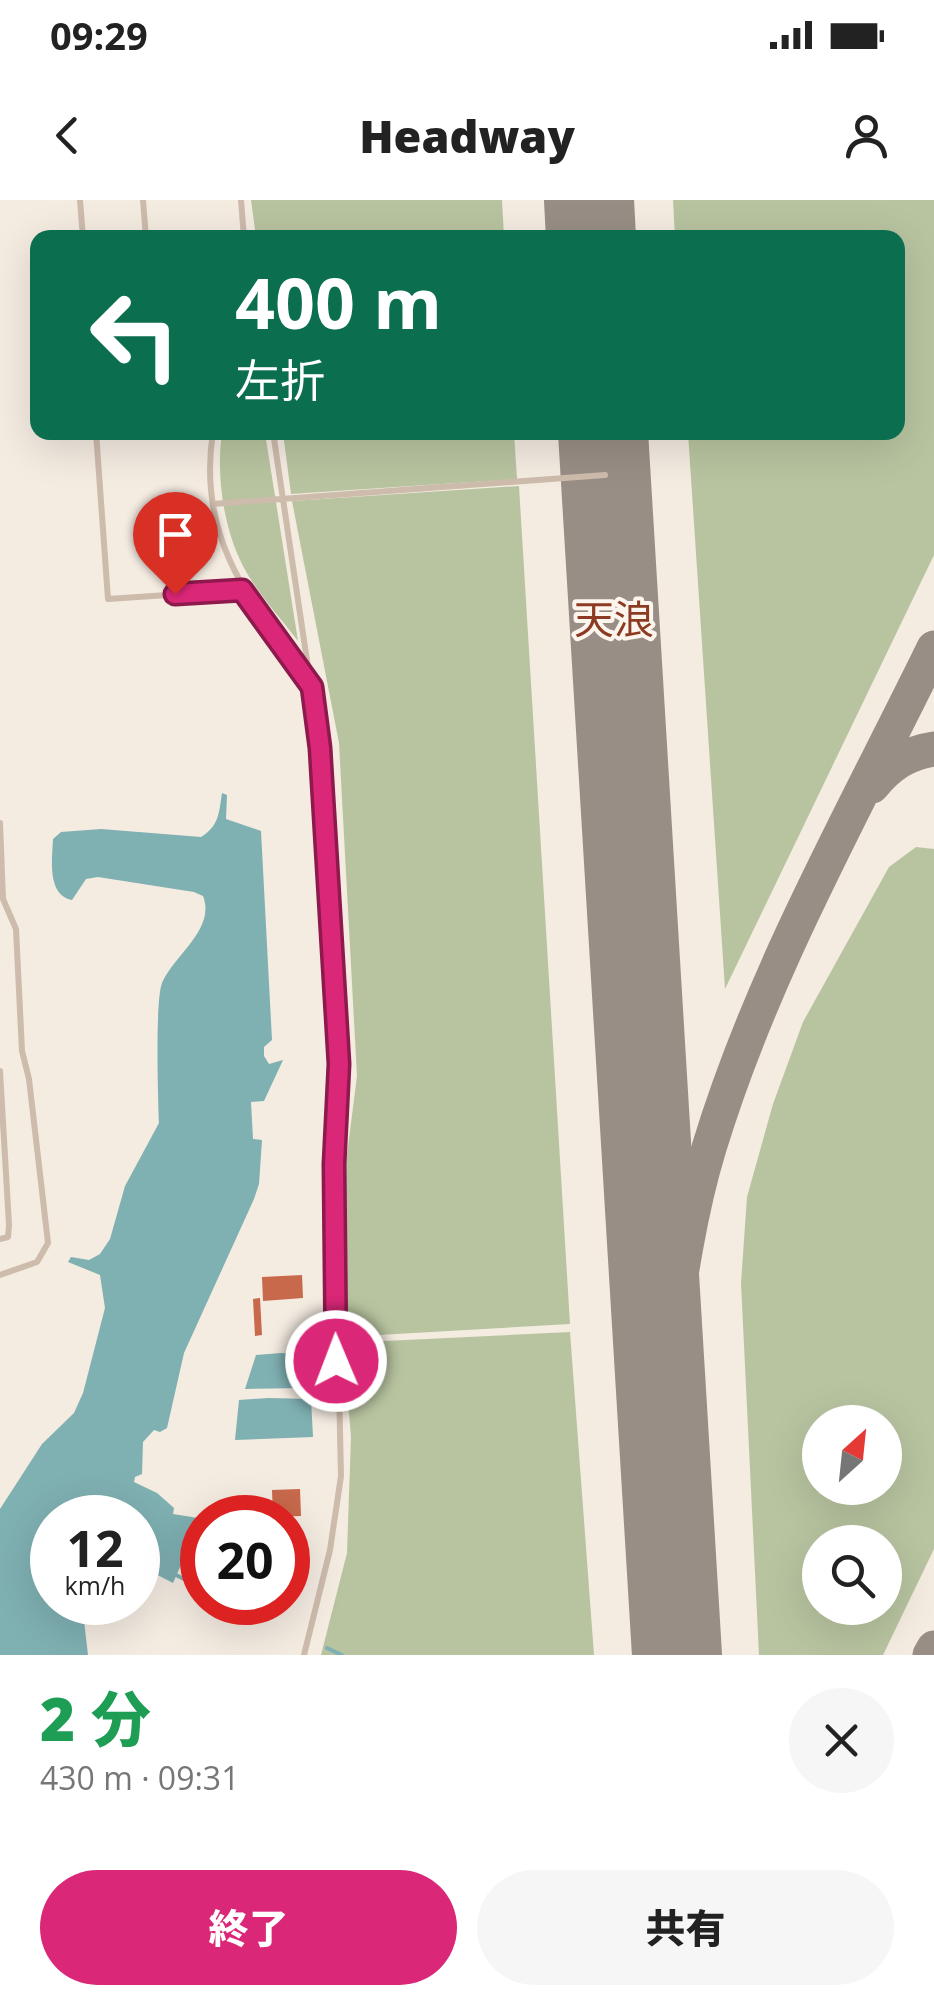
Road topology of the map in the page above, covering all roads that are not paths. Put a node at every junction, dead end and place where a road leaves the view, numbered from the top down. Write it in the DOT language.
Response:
graph roads {
  1 [pos="80,200"];
  2 [pos="143,200"];
  3 [pos="241,200"];
  4 [pos="82,230"];
  5 [pos="145,230"];
  6 [pos="243,230"];
  7 [pos="97,440"];
  8 [pos="213,440"];
  9 [pos="274,440"];
  10 [pos="606,475"];
  11 [pos="283,499"];
  12 [pos="213,504"];
  13 [pos="242,590"];
  14 [pos="312,687"];
  15 [pos="0,823"];
  16 [pos="0,1071"];
  17 [pos="0,1239"];
  18 [pos="0,1276"];
  19 [pos="304,1655"];
  1 -- 4 [label="lane"];
  2 -- 5 [label="lane"];
  3 -- 6 [label="lane"];
  7 -- 13 [label="lane"];
  8 -- 12 [label="lane"];
  9 -- 11 [label="lane"];
  10 -- 11 [label="lane"];
  11 -- 12 [label="lane"];
  11 -- 14 [label="lane"];
  12 -- 13 [label="lane"];
  13 -- 14 [label="lane"];
  14 -- 19 [label="lane"];
  15 -- 18 [label="lane"];
  16 -- 17 [label="lane"];
}
